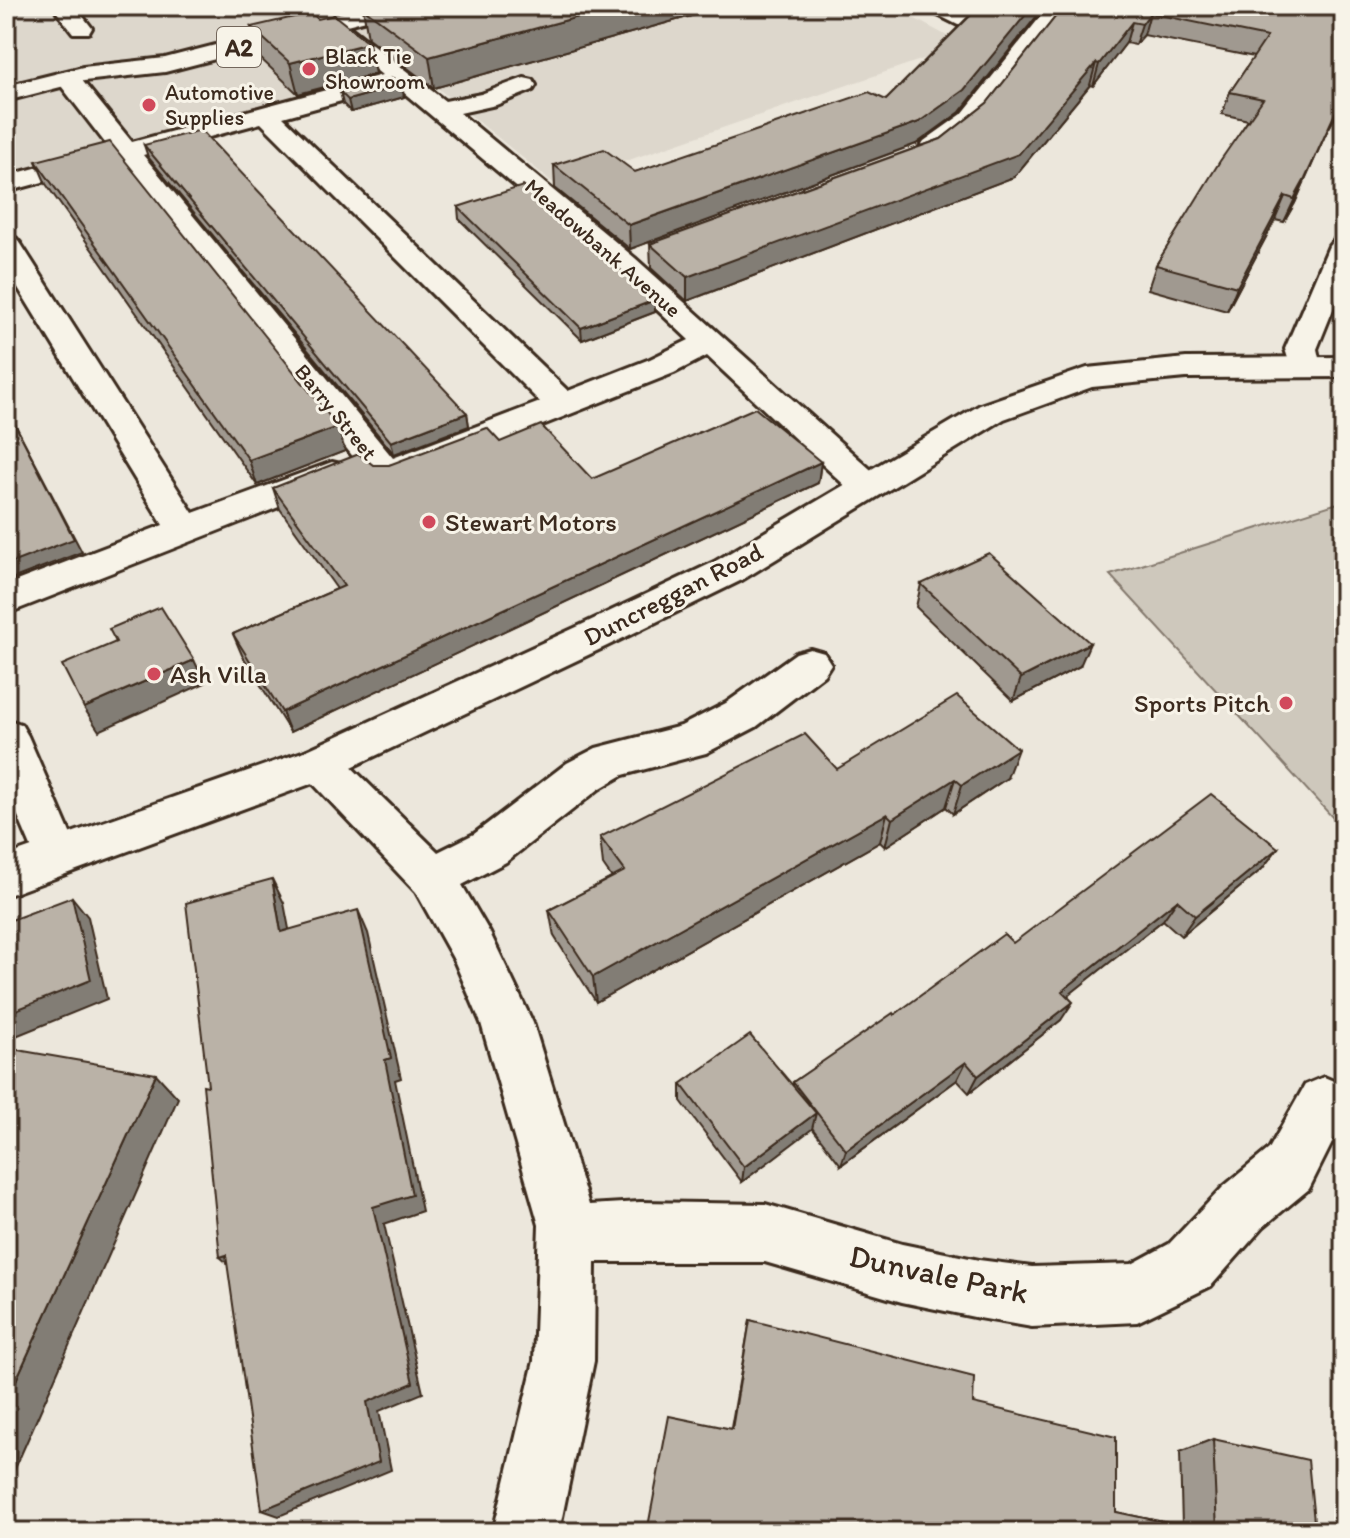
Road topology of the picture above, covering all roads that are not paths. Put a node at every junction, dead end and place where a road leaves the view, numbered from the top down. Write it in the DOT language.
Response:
graph roads {
  1 [pos="63,6"];
  2 [pos="393,6"];
  3 [pos="938,6"];
  4 [pos="1061,6"];
  5 [pos="315,10"];
  6 [pos="972,23"];
  7 [pos="81,28"];
  8 [pos="203,32"];
  9 [pos="150,44"];
  10 [pos="75,76"];
  11 [pos="401,77"];
  12 [pos="524,85"];
  13 [pos="6,94"];
  14 [pos="440,109"];
  15 [pos="267,115"];
  16 [pos="126,152"];
  17 [pos="911,159"];
  18 [pos="6,184"];
  19 [pos="6,244"];
  20 [pos="1344,246"];
  21 [pos="653,253"];
  22 [pos="625,264"];
  23 [pos="709,343"];
  24 [pos="1305,367"];
  25 [pos="1344,367"];
  26 [pos="561,403"];
  27 [pos="372,456"];
  28 [pos="866,485"];
  29 [pos="185,531"];
  30 [pos="6,600"];
  31 [pos="810,664"];
  32 [pos="6,736"];
  33 [pos="320,763"];
  34 [pos="57,856"];
  35 [pos="6,876"];
  36 [pos="433,878"];
  37 [pos="1324,1103"];
  38 [pos="567,1235"];
  39 [pos="526,1532"];
  1 -- 7 [label="main road"];
  2 -- 5 [label="main road, A2"];
  3 -- 6 [label="main road"];
  4 -- 17 [label="main road"];
  5 -- 8 [label="main road, A2"];
  5 -- 10 [label="main road, A2"];
  5 -- 11 [label="main road, Meadowbank Avenue"];
  9 -- 10 [label="main road, A2"];
  10 -- 13 [label="main road, A2"];
  10 -- 16 [label="main road, Barry Street"];
  11 -- 14 [label="main road, Meadowbank Avenue"];
  11 -- 15 [label="main road"];
  12 -- 14 [label="main road"];
  14 -- 22 [label="main road, Meadowbank Avenue"];
  15 -- 16 [label="main road"];
  15 -- 26 [label="main road"];
  16 -- 18 [label="main road"];
  16 -- 27 [label="main road, Barry Street"];
  19 -- 29 [label="main road"];
  20 -- 24 [label="main road"];
  21 -- 22 [label="main road"];
  22 -- 23 [label="main road, Meadowbank Avenue"];
  23 -- 26 [label="main road, Barry Street"];
  23 -- 28 [label="main road, Meadowbank Avenue"];
  24 -- 25 [label="main road, Duncreggan Road"];
  24 -- 28 [label="main road, Duncreggan Road"];
  26 -- 27 [label="main road, Barry Street"];
  27 -- 29 [label="main road"];
  28 -- 33 [label="main road, Duncreggan Road"];
  29 -- 30 [label="main road"];
  31 -- 36 [label="main road"];
  32 -- 34 [label="main road"];
  33 -- 34 [label="main road, Duncreggan Road"];
  33 -- 36 [label="main road"];
  34 -- 35 [label="main road, Duncreggan Road"];
  36 -- 38 [label="main road"];
  37 -- 38 [label="main road, Dunvale Park"];
  38 -- 39 [label="main road"];
}
